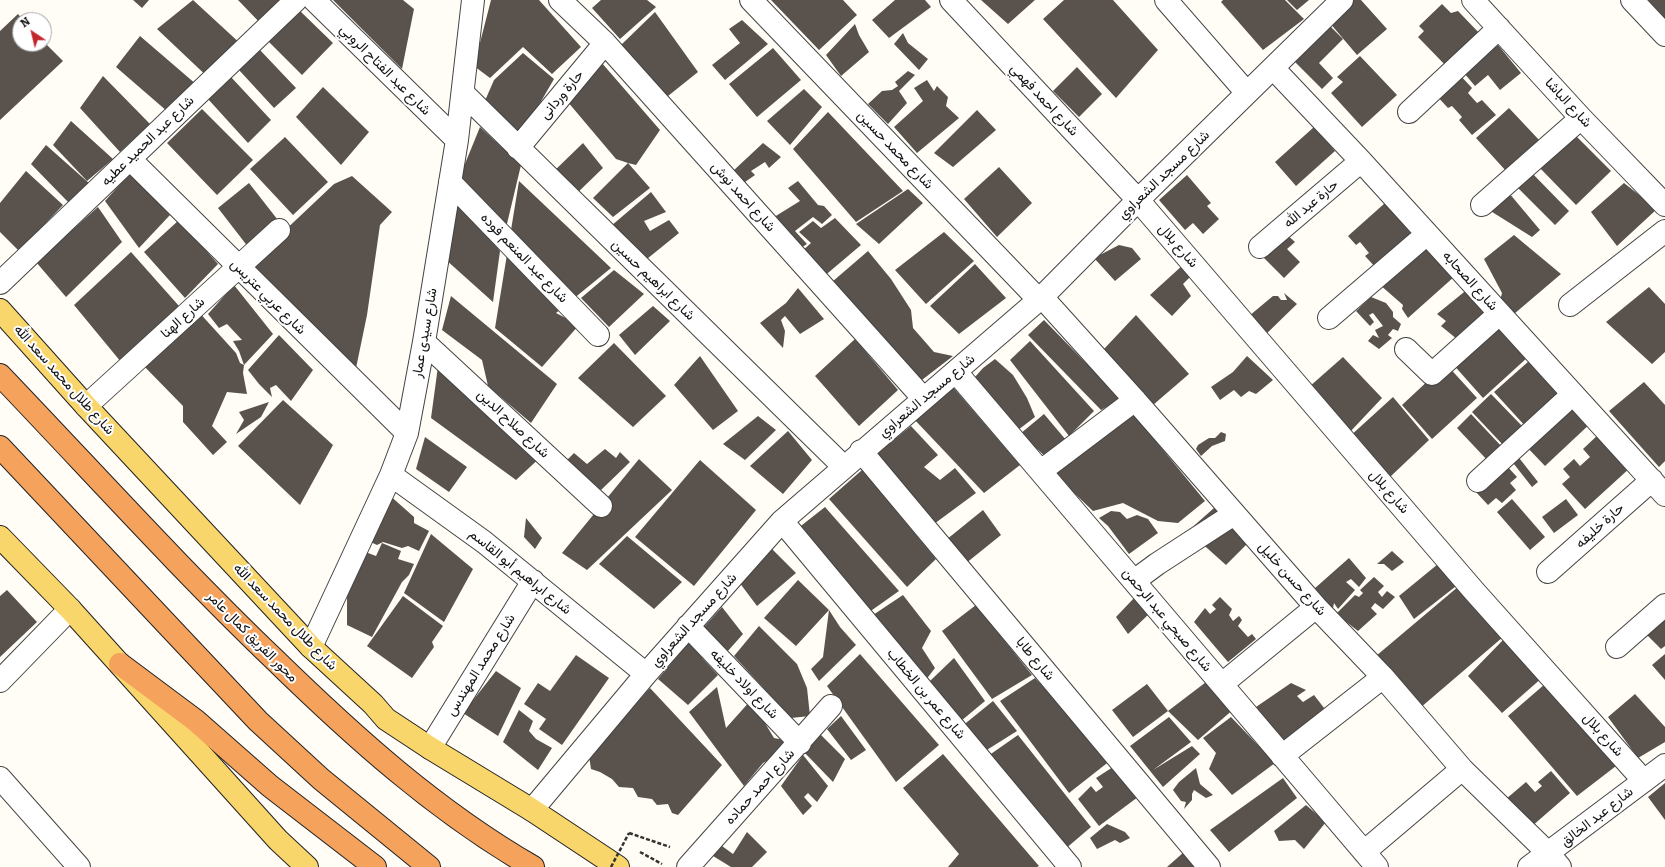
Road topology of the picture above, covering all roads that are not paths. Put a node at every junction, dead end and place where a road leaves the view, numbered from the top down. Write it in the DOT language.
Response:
graph roads {
  1 [pos="296,0"];
  2 [pos="314,0"];
  3 [pos="473,0"];
  4 [pos="560,0"];
  5 [pos="751,0"];
  6 [pos="951,0"];
  7 [pos="1166,0"];
  8 [pos="1342,0"];
  9 [pos="1473,0"];
  10 [pos="1632,0"];
  11 [pos="1499,28"];
  12 [pos="1665,35"];
  13 [pos="605,43"];
  14 [pos="1273,68"];
  15 [pos="463,93"];
  16 [pos="1248,93"];
  17 [pos="1409,112"];
  18 [pos="1581,118"];
  19 [pos="457,140"];
  20 [pos="518,148"];
  21 [pos="130,159"];
  22 [pos="1361,161"];
  23 [pos="450,182"];
  24 [pos="1138,200"];
  25 [pos="1482,205"];
  26 [pos="1665,205"];
  27 [pos="279,230"];
  28 [pos="1665,231"];
  29 [pos="1427,234"];
  30 [pos="1260,247"];
  31 [pos="238,268"];
  32 [pos="0,282"];
  33 [pos="1040,298"];
  34 [pos="1570,305"];
  35 [pos="0,310"];
  36 [pos="1500,314"];
  37 [pos="1329,318"];
  38 [pos="598,334"];
  39 [pos="424,342"];
  40 [pos="1406,349"];
  41 [pos="956,372"];
  42 [pos="0,375"];
  43 [pos="1573,394"];
  44 [pos="923,398"];
  45 [pos="1135,400"];
  46 [pos="86,406"];
  47 [pos="407,433"];
  48 [pos="0,447"];
  49 [pos="861,451"];
  50 [pos="844,467"];
  51 [pos="1041,471"];
  52 [pos="391,474"];
  53 [pos="1478,481"];
  54 [pos="1658,488"];
  55 [pos="601,506"];
  56 [pos="1234,514"];
  57 [pos="782,521"];
  58 [pos="0,537"];
  59 [pos="1548,572"];
  60 [pos="533,581"];
  61 [pos="1134,581"];
  62 [pos="1665,605"];
  63 [pos="1316,607"];
  64 [pos="70,609"];
  65 [pos="688,626"];
  66 [pos="1617,647"];
  67 [pos="311,648"];
  68 [pos="120,664"];
  69 [pos="646,674"];
  70 [pos="1383,677"];
  71 [pos="0,681"];
  72 [pos="1222,684"];
  73 [pos="831,706"];
  74 [pos="800,742"];
  75 [pos="430,748"];
  76 [pos="1282,756"];
  77 [pos="1665,765"];
  78 [pos="1462,770"];
  79 [pos="0,778"];
  80 [pos="1644,781"];
  81 [pos="532,810"];
  82 [pos="1370,859"];
  83 [pos="1555,860"];
  84 [pos="79,867"];
  85 [pos="307,867"];
  86 [pos="375,867"];
  87 [pos="429,867"];
  88 [pos="533,867"];
  89 [pos="618,867"];
  90 [pos="688,867"];
  91 [pos="1070,867"];
  92 [pos="1209,867"];
  93 [pos="1529,867"];
  1 -- 21 [label="street, شارع عبد الحميد عطيه"];
  2 -- 19 [label="street, شارع عبد الفتاح الروبي"];
  3 -- 15 [label="street, شارع سيدى عمار"];
  4 -- 13 [label="street, شارع احمد نوش"];
  5 -- 33 [label="street, شارع محمد حسين"];
  6 -- 24 [label="street, شارع احمد فهمي"];
  7 -- 16 [label="street"];
  8 -- 14 [label="street, شارع مسجد الشعراوي"];
  9 -- 11 [label="street, شارع الباشا"];
  10 -- 12 [label="street"];
  11 -- 17 [label="street"];
  11 -- 18 [label="street, شارع الباشا"];
  13 -- 20 [label="street, حارة وردانى"];
  13 -- 44 [label="street, شارع احمد نوش"];
  14 -- 16 [label="street, شارع مسجد الشعراوي"];
  14 -- 22 [label="street, شارع الصحابه"];
  15 -- 19 [label="street, شارع سيدى عمار"];
  15 -- 20 [label="street, شارع ابراهيم حسين"];
  16 -- 24 [label="street, شارع مسجد الشعراوي"];
  18 -- 25 [label="street"];
  18 -- 26 [label="street, شارع الباشا"];
  19 -- 23 [label="street, شارع سيدى عمار"];
  20 -- 50 [label="street, شارع ابراهيم حسين"];
  21 -- 31 [label="street, شارع عربي عتريس"];
  21 -- 32 [label="street, شارع عبد الحميد عطيه"];
  22 -- 29 [label="street, شارع الصحابه"];
  22 -- 30 [label="street, حارة عبد الله"];
  23 -- 38 [label="street, شارع عبد المنعم فوده"];
  23 -- 39 [label="street, شارع سيدى عمار"];
  24 -- 33 [label="street, شارع مسجد الشعراوي"];
  24 -- 80 [label="street, شارع بلال"];
  27 -- 31 [label="street, شارع الهنا"];
  28 -- 34 [label="street"];
  29 -- 36 [label="street, شارع الصحابه"];
  29 -- 37 [label="street"];
  31 -- 46 [label="street, شارع الهنا"];
  31 -- 47 [label="street, شارع عربي عتريس"];
  33 -- 41 [label="street, شارع مسجد الشعراوي"];
  33 -- 45 [label="street, شارع حسن خليل"];
  35 -- 46 [label="main road, شارع طلال محمد سعد الله"];
  36 -- 40 [label="street"];
  36 -- 43 [label="street, شارع الصحابه"];
  39 -- 47 [label="street, شارع سيدى عمار"];
  39 -- 55 [label="street, شارع صلاح الدين"];
  41 -- 44 [label="street, شارع مسجد الشعراوي"];
  41 -- 51 [label="street, شارع صبحي عبد الرحمن"];
  42 -- 88 [label="highway, محور الفريق كمال عامر"];
  43 -- 53 [label="street"];
  43 -- 54 [label="street, شارع الصحابه"];
  44 -- 49 [label="street, شارع مسجد الشعراوي"];
  45 -- 51 [label="street"];
  45 -- 56 [label="street, شارع حسن خليل"];
  46 -- 67 [label="main road, شارع طلال محمد سعد الله"];
  47 -- 52 [label="street, شارع سيدى عمار"];
  48 -- 87 [label="highway"];
  49 -- 50 [label="street, شارع مسجد الشعراوي"];
  49 -- 92 [label="street, شارع طابا"];
  50 -- 57 [label="street, شارع مسجد الشعراوي"];
  51 -- 61 [label="street, شارع صبحي عبد الرحمن"];
  52 -- 60 [label="street, شارع ابراهيم أبو القاسم"];
  52 -- 67 [label="street, شارع سيدى عمار"];
  54 -- 59 [label="street, حارة خليفه"];
  56 -- 61 [label="street"];
  56 -- 63 [label="street, شارع حسن خليل"];
  57 -- 65 [label="street, شارع مسجد الشعراوي"];
  57 -- 91 [label="street, شارع عمر بن الخطاب"];
  58 -- 64 [label="main road"];
  60 -- 69 [label="street, شارع ابراهيم أبو القاسم"];
  60 -- 75 [label="street, شارع محمد المهندس"];
  61 -- 72 [label="street, شارع صبحي عبد الرحمن"];
  62 -- 66 [label="street"];
  63 -- 70 [label="street, شارع حسن خليل"];
  63 -- 72 [label="street"];
  64 -- 68 [label="main road"];
  64 -- 71 [label="street"];
  65 -- 69 [label="street, شارع مسجد الشعراوي"];
  65 -- 74 [label="street, شارع اولاد خليفه"];
  67 -- 75 [label="main road, شارع طلال محمد سعد الله"];
  68 -- 85 [label="main road"];
  68 -- 86 [label="highway"];
  69 -- 81 [label="street, شارع مسجد الشعراوي"];
  70 -- 76 [label="street"];
  70 -- 78 [label="street, شارع حسن خليل"];
  72 -- 76 [label="street, شارع صبحي عبد الرحمن"];
  73 -- 74 [label="street, شارع احمد حماده"];
  74 -- 90 [label="street, شارع احمد حماده"];
  75 -- 81 [label="main road, شارع طلال محمد سعد الله"];
  76 -- 82 [label="street, شارع صبحي عبد الرحمن"];
  77 -- 80 [label="street, شارع عبد الخالق"];
  78 -- 82 [label="street"];
  78 -- 83 [label="street, شارع حسن خليل"];
  79 -- 84 [label="street"];
  80 -- 83 [label="street, شارع عبد الخالق"];
  81 -- 89 [label="main road, شارع طلال محمد سعد الله"];
  83 -- 93 [label="street, شارع عبد الخالق"];
}
